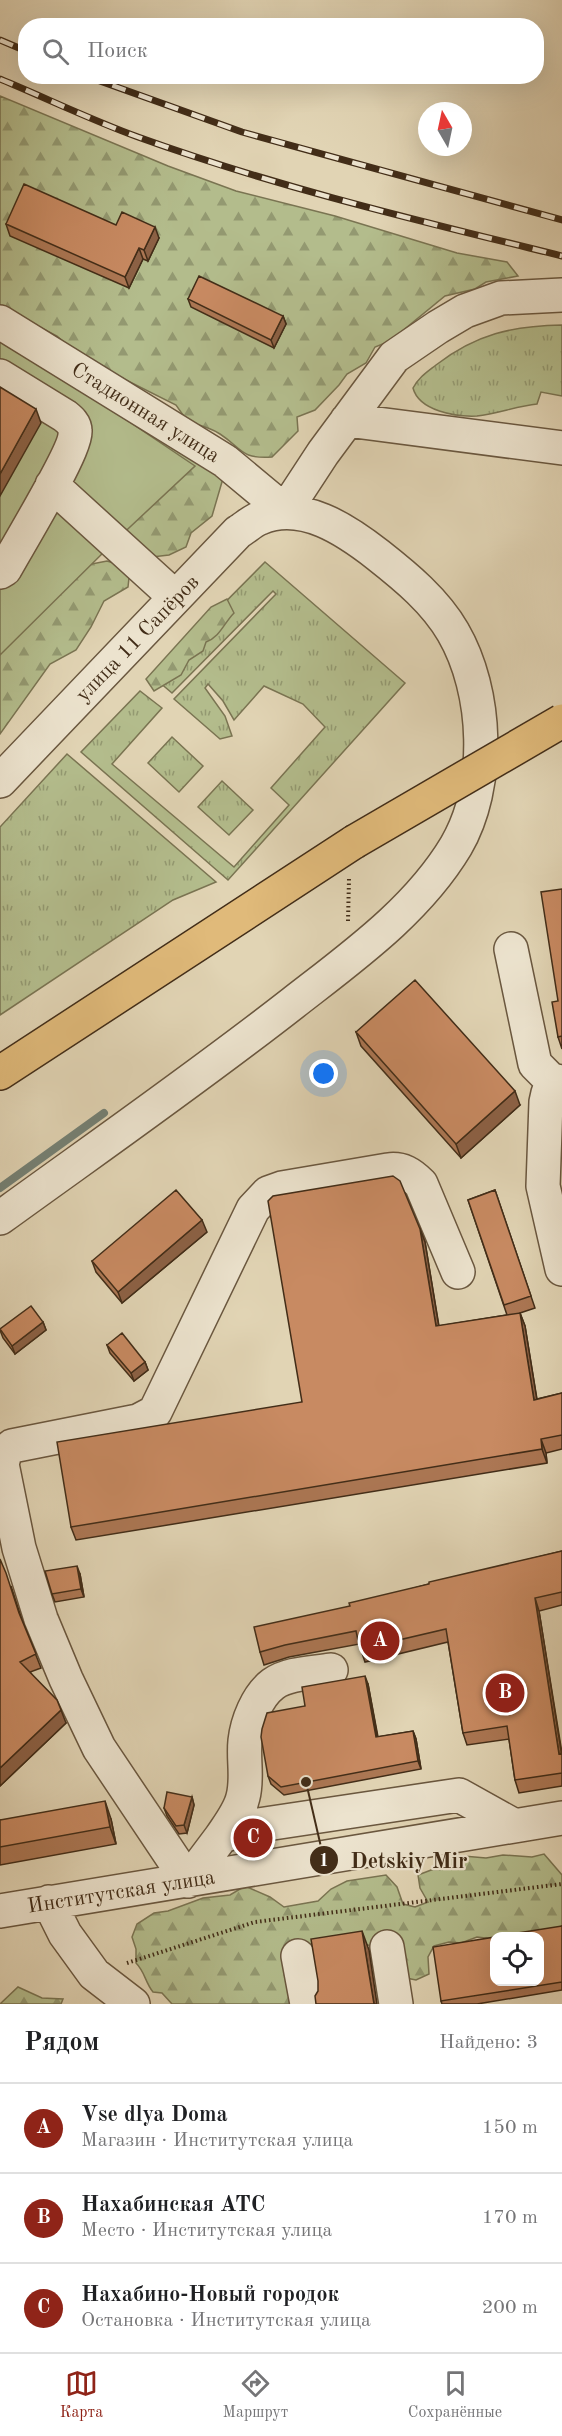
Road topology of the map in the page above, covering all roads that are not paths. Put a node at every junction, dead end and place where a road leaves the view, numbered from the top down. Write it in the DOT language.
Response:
graph roads {
  1 [pos="562,295"];
  2 [pos="0,322"];
  3 [pos="0,376"];
  4 [pos="347,420"];
  5 [pos="562,448"];
  6 [pos="52,485"];
  7 [pos="285,512"];
  8 [pos="0,572"];
  9 [pos="175,597"];
  10 [pos="562,721"];
  11 [pos="0,781"];
  12 [pos="511,949"];
  13 [pos="80,1020"];
  14 [pos="0,1054"];
  15 [pos="0,1073"];
  16 [pos="561,1082"];
  17 [pos="0,1218"];
  18 [pos="560,1248"];
  19 [pos="458,1272"];
  20 [pos="6,1441"];
  21 [pos="331,1670"];
  22 [pos="562,1818"];
  23 [pos="513,1825"];
  24 [pos="221,1837"];
  25 [pos="188,1881"];
  26 [pos="49,1902"];
  27 [pos="0,1911"];
  28 [pos="387,1947"];
  29 [pos="298,1956"];
  30 [pos="133,2004"];
  31 [pos="307,2004"];
  32 [pos="396,2004"];
  1 -- 4 [label="street"];
  2 -- 7 [label="street, Стадионная улица"];
  3 -- 6 [label="street"];
  4 -- 5 [label="street"];
  4 -- 7 [label="street"];
  6 -- 8 [label="street"];
  6 -- 9 [label="street"];
  7 -- 9 [label="street, улица 11 Сапёров"];
  7 -- 17 [label="street"];
  9 -- 11 [label="street, улица 11 Сапёров"];
  10 -- 13 [label="main road, bridge"];
  12 -- 16 [label="street"];
  13 -- 14 [label="street"];
  13 -- 15 [label="main road"];
  16 -- 18 [label="street"];
  19 -- 20 [label="street"];
  20 -- 25 [label="street"];
  21 -- 24 [label="street"];
  22 -- 23 [label="street, Институтская улица"];
  23 -- 24 [label="street"];
  23 -- 25 [label="street, Институтская улица"];
  24 -- 25 [label="street"];
  25 -- 26 [label="street, Институтская улица"];
  26 -- 27 [label="street, Институтская улица"];
  26 -- 30 [label="street"];
  28 -- 32 [label="street"];
  29 -- 31 [label="street"];
}
